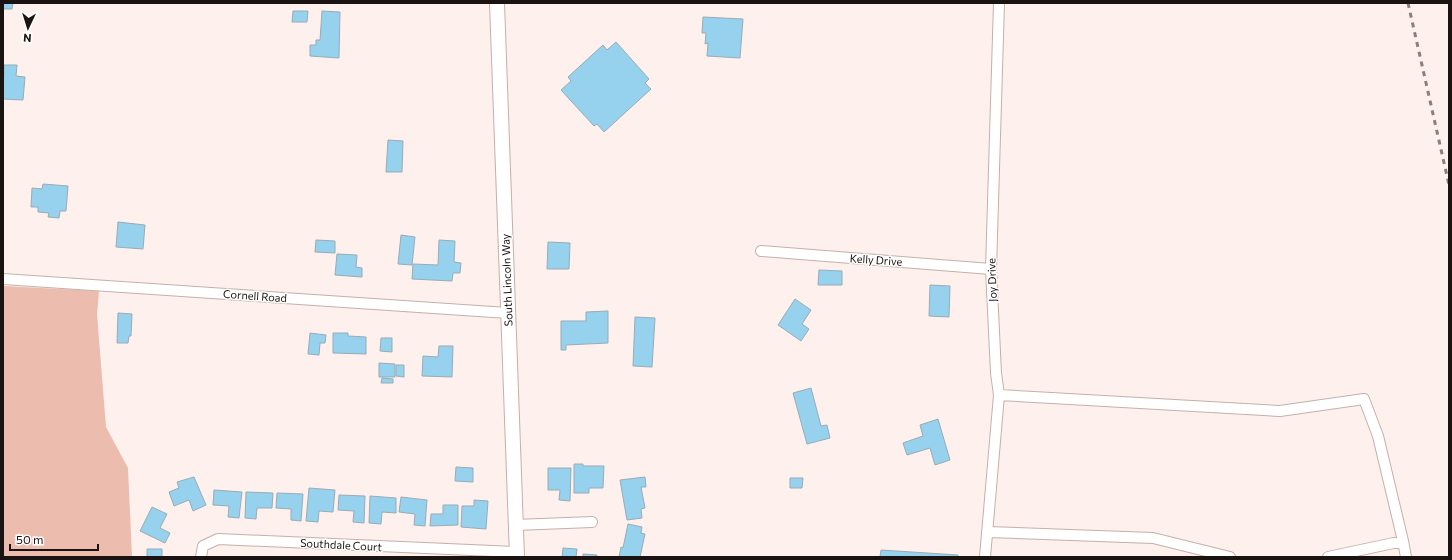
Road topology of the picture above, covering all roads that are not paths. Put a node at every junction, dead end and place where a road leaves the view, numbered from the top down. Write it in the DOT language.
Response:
graph roads {
  1 [pos="497,3"];
  2 [pos="999,3"];
  3 [pos="760,251"];
  4 [pos="991,268"];
  5 [pos="3,279"];
  6 [pos="508,313"];
  7 [pos="999,395"];
  8 [pos="592,522"];
  9 [pos="515,525"];
  10 [pos="987,532"];
  11 [pos="1403,541"];
  12 [pos="517,555"];
  13 [pos="201,557"];
  14 [pos="986,557"];
  15 [pos="1230,557"];
  16 [pos="1328,557"];
  17 [pos="1406,557"];
  1 -- 6 [label="main road, South Lincoln Way"];
  2 -- 4 [label="street, Joy Drive"];
  3 -- 4 [label="street, Kelly Drive"];
  4 -- 7 [label="street, Joy Drive"];
  5 -- 6 [label="street, Cornell Road"];
  6 -- 9 [label="main road, South Lincoln Way"];
  7 -- 10 [label="street, Joy Drive"];
  7 -- 11 [label="street"];
  8 -- 9 [label="street"];
  9 -- 12 [label="main road, South Lincoln Way"];
  10 -- 14 [label="street, Joy Drive"];
  10 -- 15 [label="street"];
  11 -- 16 [label="street"];
  11 -- 17 [label="street"];
  12 -- 13 [label="street, Southdale Court"];
}
